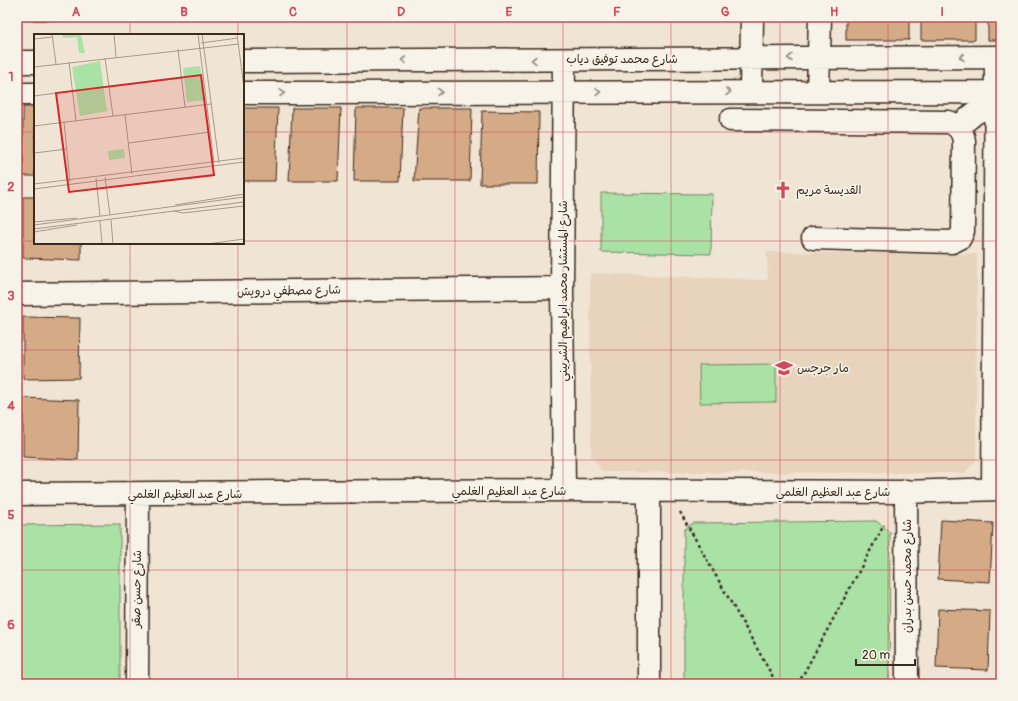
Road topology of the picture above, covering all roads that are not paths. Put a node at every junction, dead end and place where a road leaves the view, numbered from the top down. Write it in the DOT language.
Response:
graph roads {
  1 [pos="752,17"];
  2 [pos="820,17"];
  3 [pos="999,57"];
  4 [pos="751,58"];
  5 [pos="819,58"];
  6 [pos="564,60"];
  7 [pos="244,61"];
  8 [pos="17,62"];
  9 [pos="34,62"];
  10 [pos="564,92"];
  11 [pos="751,92"];
  12 [pos="818,92"];
  13 [pos="244,93"];
  14 [pos="17,94"];
  15 [pos="34,94"];
  16 [pos="998,96"];
  17 [pos="731,120"];
  18 [pos="958,127"];
  19 [pos="813,238"];
  20 [pos="562,288"];
  21 [pos="17,294"];
  22 [pos="997,301"];
  23 [pos="997,489"];
  24 [pos="564,490"];
  25 [pos="906,491"];
  26 [pos="659,492"];
  27 [pos="17,494"];
  28 [pos="138,494"];
  29 [pos="136,684"];
  30 [pos="649,684"];
  31 [pos="907,684"];
  1 -- 4 [label="street"];
  2 -- 5 [label="street"];
  3 -- 5 [label="street, شارع محمد توفيق دياب, one-way"];
  3 -- 16 [label="street"];
  5 -- 4 [label="street, شارع محمد توفيق دياب, one-way"];
  4 -- 6 [label="street, شارع محمد توفيق دياب"];
  4 -- 11 [label="street"];
  5 -- 12 [label="street"];
  6 -- 7 [label="street, شارع محمد توفيق دياب, one-way"];
  6 -- 10 [label="street, شارع المستشار محمد ابراهيم الشربيني"];
  8 -- 9 [label="street"];
  10 -- 11 [label="street, one-way"];
  13 -- 10 [label="street, one-way"];
  10 -- 20 [label="street, شارع المستشار محمد ابراهيم الشربيني"];
  11 -- 12 [label="street"];
  12 -- 16 [label="street"];
  14 -- 15 [label="street"];
  16 -- 18 [label="street"];
  16 -- 22 [label="street"];
  17 -- 18 [label="street"];
  18 -- 19 [label="street"];
  20 -- 21 [label="street, شارع مصطفي درويش"];
  20 -- 24 [label="street, شارع المستشار محمد ابراهيم الشربيني"];
  22 -- 23 [label="street"];
  23 -- 25 [label="street, شارع عبد العظيم الغلمي"];
  24 -- 26 [label="street, شارع عبد العظيم الغلمي"];
  24 -- 28 [label="street, شارع عبد العظيم الغلمي"];
  25 -- 26 [label="street, شارع عبد العظيم الغلمي"];
  25 -- 31 [label="street, شارع محمد حسن بدران"];
  26 -- 30 [label="street"];
  27 -- 28 [label="street, شارع عبد العظيم الغلمي"];
  28 -- 29 [label="street, شارع حسن صقر"];
}
